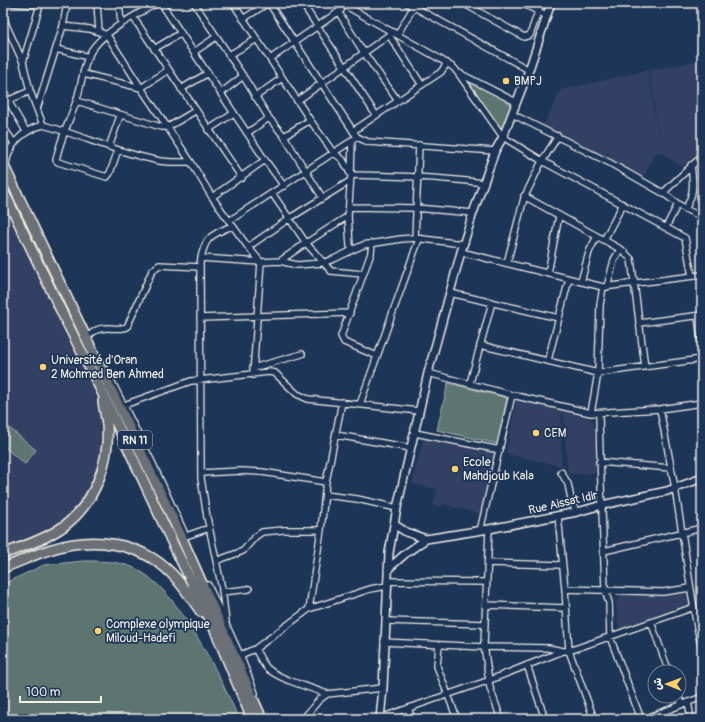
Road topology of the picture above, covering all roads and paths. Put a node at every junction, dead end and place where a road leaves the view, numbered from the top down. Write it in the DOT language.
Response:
graph roads {
  1 [pos="13,3"];
  2 [pos="67,3"];
  3 [pos="97,3"];
  4 [pos="119,3"];
  5 [pos="157,3"];
  6 [pos="161,3"];
  7 [pos="194,3"];
  8 [pos="233,3"];
  9 [pos="268,3"];
  10 [pos="302,3"];
  11 [pos="407,3"];
  12 [pos="463,3"];
  13 [pos="522,3"];
  14 [pos="541,3"];
  15 [pos="551,3"];
  16 [pos="343,4"];
  17 [pos="415,5"];
  18 [pos="539,12"];
  19 [pos="339,13"];
  20 [pos="3,15"];
  21 [pos="547,16"];
  22 [pos="133,17"];
  23 [pos="243,19"];
  24 [pos="121,23"];
  25 [pos="63,26"];
  26 [pos="318,26"];
  27 [pos="5,28"];
  28 [pos="99,32"];
  29 [pos="181,32"];
  30 [pos="393,34"];
  31 [pos="107,35"];
  32 [pos="216,37"];
  33 [pos="257,39"];
  34 [pos="294,42"];
  35 [pos="56,49"];
  36 [pos="154,49"];
  37 [pos="194,52"];
  38 [pos="364,53"];
  39 [pos="229,55"];
  40 [pos="89,57"];
  41 [pos="270,59"];
  42 [pos="23,62"];
  43 [pos="447,63"];
  44 [pos="345,67"];
  45 [pos="168,70"];
  46 [pos="529,70"];
  47 [pos="208,73"];
  48 [pos="458,73"];
  49 [pos="84,74"];
  50 [pos="243,76"];
  51 [pos="282,78"];
  52 [pos="321,83"];
  53 [pos="422,85"];
  54 [pos="141,88"];
  55 [pos="181,89"];
  56 [pos="30,91"];
  57 [pos="3,92"];
  58 [pos="221,92"];
  59 [pos="255,97"];
  60 [pos="7,100"];
  61 [pos="77,101"];
  62 [pos="297,101"];
  63 [pos="398,101"];
  64 [pos="516,102"];
  65 [pos="37,109"];
  66 [pos="195,111"];
  67 [pos="234,113"];
  68 [pos="512,114"];
  69 [pos="376,115"];
  70 [pos="120,116"];
  71 [pos="269,118"];
  72 [pos="310,120"];
  73 [pos="43,125"];
  74 [pos="3,127"];
  75 [pos="168,127"];
  76 [pos="208,130"];
  77 [pos="26,131"];
  78 [pos="64,131"];
  79 [pos="352,131"];
  80 [pos="247,133"];
  81 [pos="284,136"];
  82 [pos="558,136"];
  83 [pos="503,137"];
  84 [pos="354,139"];
  85 [pos="13,145"];
  86 [pos="419,145"];
  87 [pos="109,147"];
  88 [pos="3,150"];
  89 [pos="118,150"];
  90 [pos="495,151"];
  91 [pos="333,152"];
  92 [pos="702,156"];
  93 [pos="266,160"];
  94 [pos="542,161"];
  95 [pos="191,162"];
  96 [pos="691,165"];
  97 [pos="4,167"];
  98 [pos="306,170"];
  99 [pos="418,177"];
  100 [pos="242,178"];
  101 [pos="350,178"];
  102 [pos="484,183"];
  103 [pos="284,186"];
  104 [pos="3,190"];
  105 [pos="272,193"];
  106 [pos="663,193"];
  107 [pos="524,196"];
  108 [pos="212,197"];
  109 [pos="322,197"];
  110 [pos="623,204"];
  111 [pos="678,204"];
  112 [pos="349,207"];
  113 [pos="416,208"];
  114 [pos="685,209"];
  115 [pos="473,213"];
  116 [pos="348,216"];
  117 [pos="559,216"];
  118 [pos="290,218"];
  119 [pos="702,218"];
  120 [pos="231,223"];
  121 [pos="666,227"];
  122 [pos="597,236"];
  123 [pos="417,239"];
  124 [pos="604,240"];
  125 [pos="306,243"];
  126 [pos="372,243"];
  127 [pos="463,244"];
  128 [pos="248,247"];
  129 [pos="353,249"];
  130 [pos="620,249"];
  131 [pos="461,252"];
  132 [pos="201,258"];
  133 [pos="280,261"];
  134 [pos="261,262"];
  135 [pos="322,263"];
  136 [pos="507,263"];
  137 [pos="200,267"];
  138 [pos="548,273"];
  139 [pos="363,274"];
  140 [pos="702,275"];
  141 [pos="692,276"];
  142 [pos="570,279"];
  143 [pos="581,282"];
  144 [pos="634,284"];
  145 [pos="605,287"];
  146 [pos="450,293"];
  147 [pos="490,302"];
  148 [pos="350,313"];
  149 [pos="258,315"];
  150 [pos="700,316"];
  151 [pos="200,318"];
  152 [pos="559,318"];
  153 [pos="639,323"];
  154 [pos="87,334"];
  155 [pos="480,345"];
  156 [pos="702,347"];
  157 [pos="302,354"];
  158 [pos="377,356"];
  159 [pos="548,360"];
  160 [pos="702,360"];
  161 [pos="645,367"];
  162 [pos="254,368"];
  163 [pos="428,373"];
  164 [pos="598,373"];
  165 [pos="253,375"];
  166 [pos="200,380"];
  167 [pos="470,383"];
  168 [pos="100,388"];
  169 [pos="512,394"];
  170 [pos="342,402"];
  171 [pos="702,403"];
  172 [pos="360,404"];
  173 [pos="124,405"];
  174 [pos="660,409"];
  175 [pos="419,411"];
  176 [pos="599,412"];
  177 [pos="591,413"];
  178 [pos="415,433"];
  179 [pos="336,435"];
  180 [pos="411,448"];
  181 [pos="500,450"];
  182 [pos="599,462"];
  183 [pos="671,468"];
  184 [pos="561,472"];
  185 [pos="201,473"];
  186 [pos="702,478"];
  187 [pos="326,482"];
  188 [pos="675,488"];
  189 [pos="325,495"];
  190 [pos="602,505"];
  191 [pos="397,508"];
  192 [pos="578,512"];
  193 [pos="558,515"];
  194 [pos="394,525"];
  195 [pos="209,528"];
  196 [pos="702,528"];
  197 [pos="489,529"];
  198 [pos="321,530"];
  199 [pos="480,531"];
  200 [pos="682,532"];
  201 [pos="186,536"];
  202 [pos="426,539"];
  203 [pos="604,550"];
  204 [pos="3,554"];
  205 [pos="216,561"];
  206 [pos="488,563"];
  207 [pos="562,565"];
  208 [pos="3,568"];
  209 [pos="388,569"];
  210 [pos="486,582"];
  211 [pos="387,583"];
  212 [pos="690,588"];
  213 [pos="249,589"];
  214 [pos="565,589"];
  215 [pos="605,590"];
  216 [pos="222,592"];
  217 [pos="486,605"];
  218 [pos="694,607"];
  219 [pos="566,608"];
  220 [pos="309,609"];
  221 [pos="386,621"];
  222 [pos="651,622"];
  223 [pos="485,624"];
  224 [pos="227,628"];
  225 [pos="215,630"];
  226 [pos="610,637"];
  227 [pos="384,642"];
  228 [pos="439,644"];
  229 [pos="484,647"];
  230 [pos="255,649"];
  231 [pos="702,650"];
  232 [pos="566,651"];
  233 [pos="240,655"];
  234 [pos="666,664"];
  235 [pos="527,665"];
  236 [pos="489,680"];
  237 [pos="383,688"];
  238 [pos="327,694"];
  239 [pos="448,695"];
  240 [pos="702,697"];
  241 [pos="687,703"];
  242 [pos="683,704"];
  243 [pos="686,704"];
  244 [pos="408,708"];
  245 [pos="252,719"];
  246 [pos="262,719"];
  247 [pos="266,719"];
  248 [pos="303,719"];
  249 [pos="380,719"];
  250 [pos="412,719"];
  251 [pos="457,719"];
  252 [pos="501,719"];
  253 [pos="545,719"];
  254 [pos="594,719"];
  255 [pos="642,719"];
  256 [pos="692,719"];
  1 -- 42 [label="street"];
  2 -- 25 [label="street"];
  3 -- 28 [label="street"];
  4 -- 24 [label="street"];
  5 -- 22 [label="street"];
  6 -- 29 [label="street"];
  7 -- 32 [label="street"];
  8 -- 23 [label="street"];
  9 -- 23 [label="street"];
  9 -- 34 [label="street"];
  10 -- 26 [label="street"];
  11 -- 17 [label="street"];
  12 -- 18 [label="street"];
  13 -- 18 [label="street"];
  14 -- 18 [label="street"];
  15 -- 21 [label="street"];
  16 -- 19 [label="street"];
  16 -- 30 [label="street"];
  17 -- 30 [label="street"];
  17 -- 46 [label="street"];
  18 -- 21 [label="street"];
  19 -- 26 [label="street"];
  19 -- 38 [label="street"];
  20 -- 27 [label="street"];
  21 -- 46 [label="street"];
  22 -- 24 [label="street"];
  22 -- 36 [label="street"];
  23 -- 33 [label="street"];
  24 -- 31 [label="street"];
  25 -- 28 [label="street"];
  25 -- 35 [label="street"];
  26 -- 34 [label="street"];
  26 -- 44 [label="street"];
  27 -- 42 [label="street"];
  28 -- 31 [label="street"];
  29 -- 36 [label="street"];
  29 -- 37 [label="street"];
  30 -- 38 [label="street"];
  30 -- 43 [label="street"];
  30 -- 53 [label="street"];
  31 -- 40 [label="street"];
  31 -- 54 [label="street"];
  32 -- 37 [label="street"];
  32 -- 39 [label="street"];
  33 -- 39 [label="street"];
  33 -- 41 [label="street"];
  34 -- 41 [label="street"];
  34 -- 52 [label="street"];
  35 -- 40 [label="street"];
  35 -- 65 [label="street"];
  36 -- 45 [label="street"];
  37 -- 47 [label="street"];
  38 -- 44 [label="street"];
  38 -- 63 [label="street"];
  39 -- 50 [label="street"];
  40 -- 49 [label="street"];
  41 -- 51 [label="street"];
  42 -- 56 [label="street"];
  43 -- 48 [label="street"];
  43 -- 53 [label="street"];
  44 -- 52 [label="street"];
  44 -- 69 [label="street"];
  45 -- 54 [label="street"];
  45 -- 55 [label="street"];
  46 -- 64 [label="street"];
  47 -- 55 [label="street"];
  47 -- 58 [label="street"];
  48 -- 64 [label="street"];
  48 -- 83 [label="street"];
  49 -- 54 [label="street"];
  49 -- 61 [label="street"];
  50 -- 58 [label="street"];
  50 -- 59 [label="street"];
  51 -- 59 [label="street"];
  51 -- 62 [label="street"];
  52 -- 62 [label="street"];
  52 -- 79 [label="street"];
  53 -- 63 [label="street"];
  54 -- 75 [label="street"];
  55 -- 66 [label="street"];
  56 -- 60 [label="street"];
  56 -- 65 [label="street"];
  57 -- 60 [label="street"];
  58 -- 67 [label="street"];
  59 -- 71 [label="street"];
  60 -- 77 [label="street"];
  61 -- 70 [label="street"];
  61 -- 78 [label="street"];
  62 -- 72 [label="street"];
  63 -- 69 [label="street"];
  64 -- 68 [label="street"];
  65 -- 73 [label="street"];
  66 -- 75 [label="street"];
  66 -- 76 [label="street"];
  67 -- 76 [label="street"];
  67 -- 80 [label="street"];
  68 -- 82 [label="street"];
  68 -- 83 [label="street"];
  69 -- 79 [label="street"];
  70 -- 75 [label="street"];
  70 -- 87 [label="street"];
  71 -- 80 [label="street"];
  71 -- 81 [label="street"];
  72 -- 81 [label="street"];
  72 -- 91 [label="street"];
  73 -- 77 [label="street"];
  73 -- 78 [label="street"];
  74 -- 85 [label="street"];
  75 -- 95 [label="street"];
  76 -- 100 [label="street"];
  77 -- 85 [label="street"];
  78 -- 87 [label="street"];
  78 -- 89 [label="street"];
  79 -- 84 [label="street"];
  80 -- 93 [label="street"];
  81 -- 98 [label="street"];
  82 -- 94 [label="street"];
  82 -- 106 [label="street"];
  83 -- 90 [label="street"];
  83 -- 94 [label="street"];
  84 -- 86 [label="street"];
  84 -- 91 [label="street"];
  84 -- 101 [label="street"];
  85 -- 88 [label="street"];
  85 -- 97 [label="street"];
  86 -- 90 [label="street"];
  86 -- 99 [label="street"];
  87 -- 89 [label="street"];
  89 -- 95 [label="street"];
  90 -- 102 [label="street"];
  91 -- 98 [label="street"];
  91 -- 101 [label="street"];
  92 -- 96 [label="street"];
  93 -- 100 [label="street"];
  93 -- 103 [label="street"];
  94 -- 107 [label="street"];
  94 -- 110 [label="street"];
  95 -- 108 [label="street"];
  96 -- 106 [label="street"];
  96 -- 114 [label="street"];
  97 -- 154 [label="highway, RN 11"];
  98 -- 103 [label="street"];
  98 -- 109 [label="street"];
  99 -- 101 [label="street"];
  99 -- 102 [label="street"];
  99 -- 113 [label="street"];
  100 -- 108 [label="street"];
  101 -- 109 [label="street"];
  101 -- 112 [label="street"];
  102 -- 115 [label="street"];
  103 -- 105 [label="street"];
  104 -- 168 [label="highway, RN 11"];
  105 -- 118 [label="street"];
  105 -- 120 [label="street"];
  106 -- 111 [label="street"];
  107 -- 117 [label="street"];
  107 -- 136 [label="street"];
  108 -- 120 [label="street"];
  109 -- 118 [label="street"];
  110 -- 121 [label="street"];
  110 -- 124 [label="street"];
  111 -- 114 [label="street"];
  111 -- 121 [label="street"];
  112 -- 113 [label="street"];
  112 -- 116 [label="street"];
  113 -- 115 [label="street"];
  113 -- 123 [label="street"];
  114 -- 119 [label="street"];
  115 -- 127 [label="street"];
  116 -- 125 [label="street"];
  116 -- 129 [label="street"];
  117 -- 122 [label="street"];
  117 -- 138 [label="street"];
  118 -- 125 [label="street"];
  118 -- 128 [label="street"];
  120 -- 128 [label="street"];
  120 -- 132 [label="street"];
  121 -- 141 [label="street"];
  122 -- 124 [label="street"];
  122 -- 143 [label="street"];
  123 -- 126 [label="street"];
  123 -- 127 [label="street"];
  123 -- 158 [label="street"];
  124 -- 130 [label="street"];
  125 -- 133 [label="street"];
  125 -- 135 [label="street"];
  126 -- 129 [label="street"];
  126 -- 139 [label="street"];
  127 -- 131 [label="street"];
  128 -- 134 [label="street"];
  129 -- 135 [label="street"];
  130 -- 144 [label="street"];
  130 -- 145 [label="street"];
  131 -- 136 [label="street"];
  131 -- 146 [label="street"];
  132 -- 134 [label="street"];
  132 -- 137 [label="street"];
  133 -- 134 [label="street"];
  133 -- 135 [label="street"];
  134 -- 149 [label="street"];
  135 -- 139 [label="street"];
  136 -- 138 [label="street"];
  137 -- 151 [label="street"];
  137 -- 154 [label="street"];
  138 -- 142 [label="street"];
  139 -- 148 [label="street"];
  140 -- 141 [label="street"];
  141 -- 144 [label="street"];
  142 -- 143 [label="street"];
  142 -- 152 [label="street"];
  143 -- 145 [label="street"];
  144 -- 145 [label="street"];
  144 -- 153 [label="street"];
  145 -- 164 [label="street"];
  146 -- 147 [label="street"];
  146 -- 163 [label="street"];
  147 -- 152 [label="street"];
  147 -- 155 [label="street"];
  148 -- 149 [label="street"];
  148 -- 158 [label="street"];
  149 -- 151 [label="street"];
  149 -- 162 [label="street"];
  150 -- 153 [label="street"];
  150 -- 156 [label="street"];
  151 -- 166 [label="street"];
  152 -- 159 [label="street"];
  153 -- 161 [label="street"];
  154 -- 173 [label="street"];
  154 -- 246 [label="highway, RN 11"];
  155 -- 159 [label="street"];
  155 -- 167 [label="street"];
  157 -- 162 [label="street"];
  158 -- 172 [label="street"];
  159 -- 164 [label="street"];
  160 -- 161 [label="street"];
  161 -- 164 [label="street"];
  162 -- 165 [label="street"];
  163 -- 167 [label="street"];
  163 -- 175 [label="street"];
  164 -- 177 [label="street"];
  165 -- 166 [label="street"];
  165 -- 170 [label="street"];
  166 -- 173 [label="street"];
  166 -- 185 [label="street"];
  167 -- 169 [label="street"];
  168 -- 204 [label="highway"];
  168 -- 225 [label="highway, RN 11"];
  169 -- 177 [label="street"];
  169 -- 181 [label="street"];
  170 -- 172 [label="street"];
  170 -- 179 [label="street"];
  171 -- 174 [label="street"];
  172 -- 175 [label="street"];
  173 -- 201 [label="street"];
  174 -- 176 [label="street"];
  174 -- 183 [label="street"];
  175 -- 178 [label="street"];
  176 -- 177 [label="street"];
  176 -- 182 [label="street"];
  178 -- 180 [label="street"];
  178 -- 181 [label="street"];
  179 -- 180 [label="street"];
  179 -- 187 [label="street"];
  180 -- 191 [label="street"];
  181 -- 199 [label="street"];
  182 -- 183 [label="street"];
  182 -- 190 [label="street"];
  183 -- 188 [label="street"];
  184 -- 192 [label="street"];
  185 -- 187 [label="street"];
  185 -- 195 [label="street"];
  186 -- 188 [label="street, Rue Aissat Idir"];
  187 -- 189 [label="street"];
  188 -- 190 [label="street, Rue Aissat Idir"];
  188 -- 200 [label="street"];
  189 -- 191 [label="street"];
  189 -- 198 [label="street"];
  190 -- 192 [label="street, Rue Aissat Idir"];
  190 -- 203 [label="street"];
  191 -- 194 [label="street"];
  192 -- 193 [label="street, Rue Aissat Idir"];
  193 -- 197 [label="street, Rue Aissat Idir"];
  193 -- 207 [label="street"];
  194 -- 202 [label="street"];
  194 -- 209 [label="street"];
  195 -- 201 [label="street"];
  195 -- 205 [label="street"];
  196 -- 200 [label="street"];
  197 -- 199 [label="street, Rue Aissat Idir"];
  197 -- 206 [label="street"];
  198 -- 205 [label="street"];
  198 -- 220 [label="street"];
  199 -- 202 [label="street, Rue Aissat Idir"];
  200 -- 203 [label="street"];
  200 -- 212 [label="street"];
  201 -- 224 [label="street"];
  202 -- 209 [label="street"];
  203 -- 215 [label="street"];
  205 -- 216 [label="street"];
  206 -- 207 [label="street"];
  206 -- 210 [label="street"];
  207 -- 214 [label="street"];
  208 -- 225 [label="highway"];
  209 -- 211 [label="street"];
  210 -- 211 [label="street"];
  210 -- 217 [label="street"];
  211 -- 220 [label="street"];
  211 -- 221 [label="street"];
  212 -- 215 [label="street"];
  212 -- 218 [label="street"];
  213 -- 216 [label="street"];
  214 -- 215 [label="street"];
  214 -- 219 [label="street"];
  215 -- 226 [label="street"];
  216 -- 224 [label="street"];
  217 -- 219 [label="street"];
  217 -- 223 [label="street"];
  218 -- 222 [label="street"];
  218 -- 231 [label="street"];
  219 -- 232 [label="street"];
  220 -- 230 [label="street"];
  221 -- 223 [label="street"];
  221 -- 227 [label="street"];
  222 -- 226 [label="street"];
  222 -- 234 [label="street"];
  223 -- 229 [label="street"];
  224 -- 233 [label="street"];
  225 -- 245 [label="highway, RN 11"];
  226 -- 232 [label="street"];
  226 -- 255 [label="street"];
  227 -- 228 [label="street"];
  227 -- 237 [label="street"];
  228 -- 229 [label="street"];
  228 -- 239 [label="street"];
  229 -- 232 [label="street"];
  229 -- 236 [label="street"];
  230 -- 233 [label="street"];
  230 -- 238 [label="street"];
  232 -- 235 [label="street"];
  232 -- 254 [label="street"];
  233 -- 247 [label="street"];
  235 -- 236 [label="street"];
  235 -- 253 [label="street"];
  236 -- 239 [label="street"];
  236 -- 252 [label="street"];
  237 -- 238 [label="street"];
  237 -- 249 [label="street"];
  238 -- 248 [label="street"];
  239 -- 244 [label="street"];
  239 -- 251 [label="street"];
  240 -- 241 [label="street"];
  242 -- 255 [label="street"];
  243 -- 256 [label="street"];
  244 -- 249 [label="street"];
  244 -- 250 [label="street"];
}
